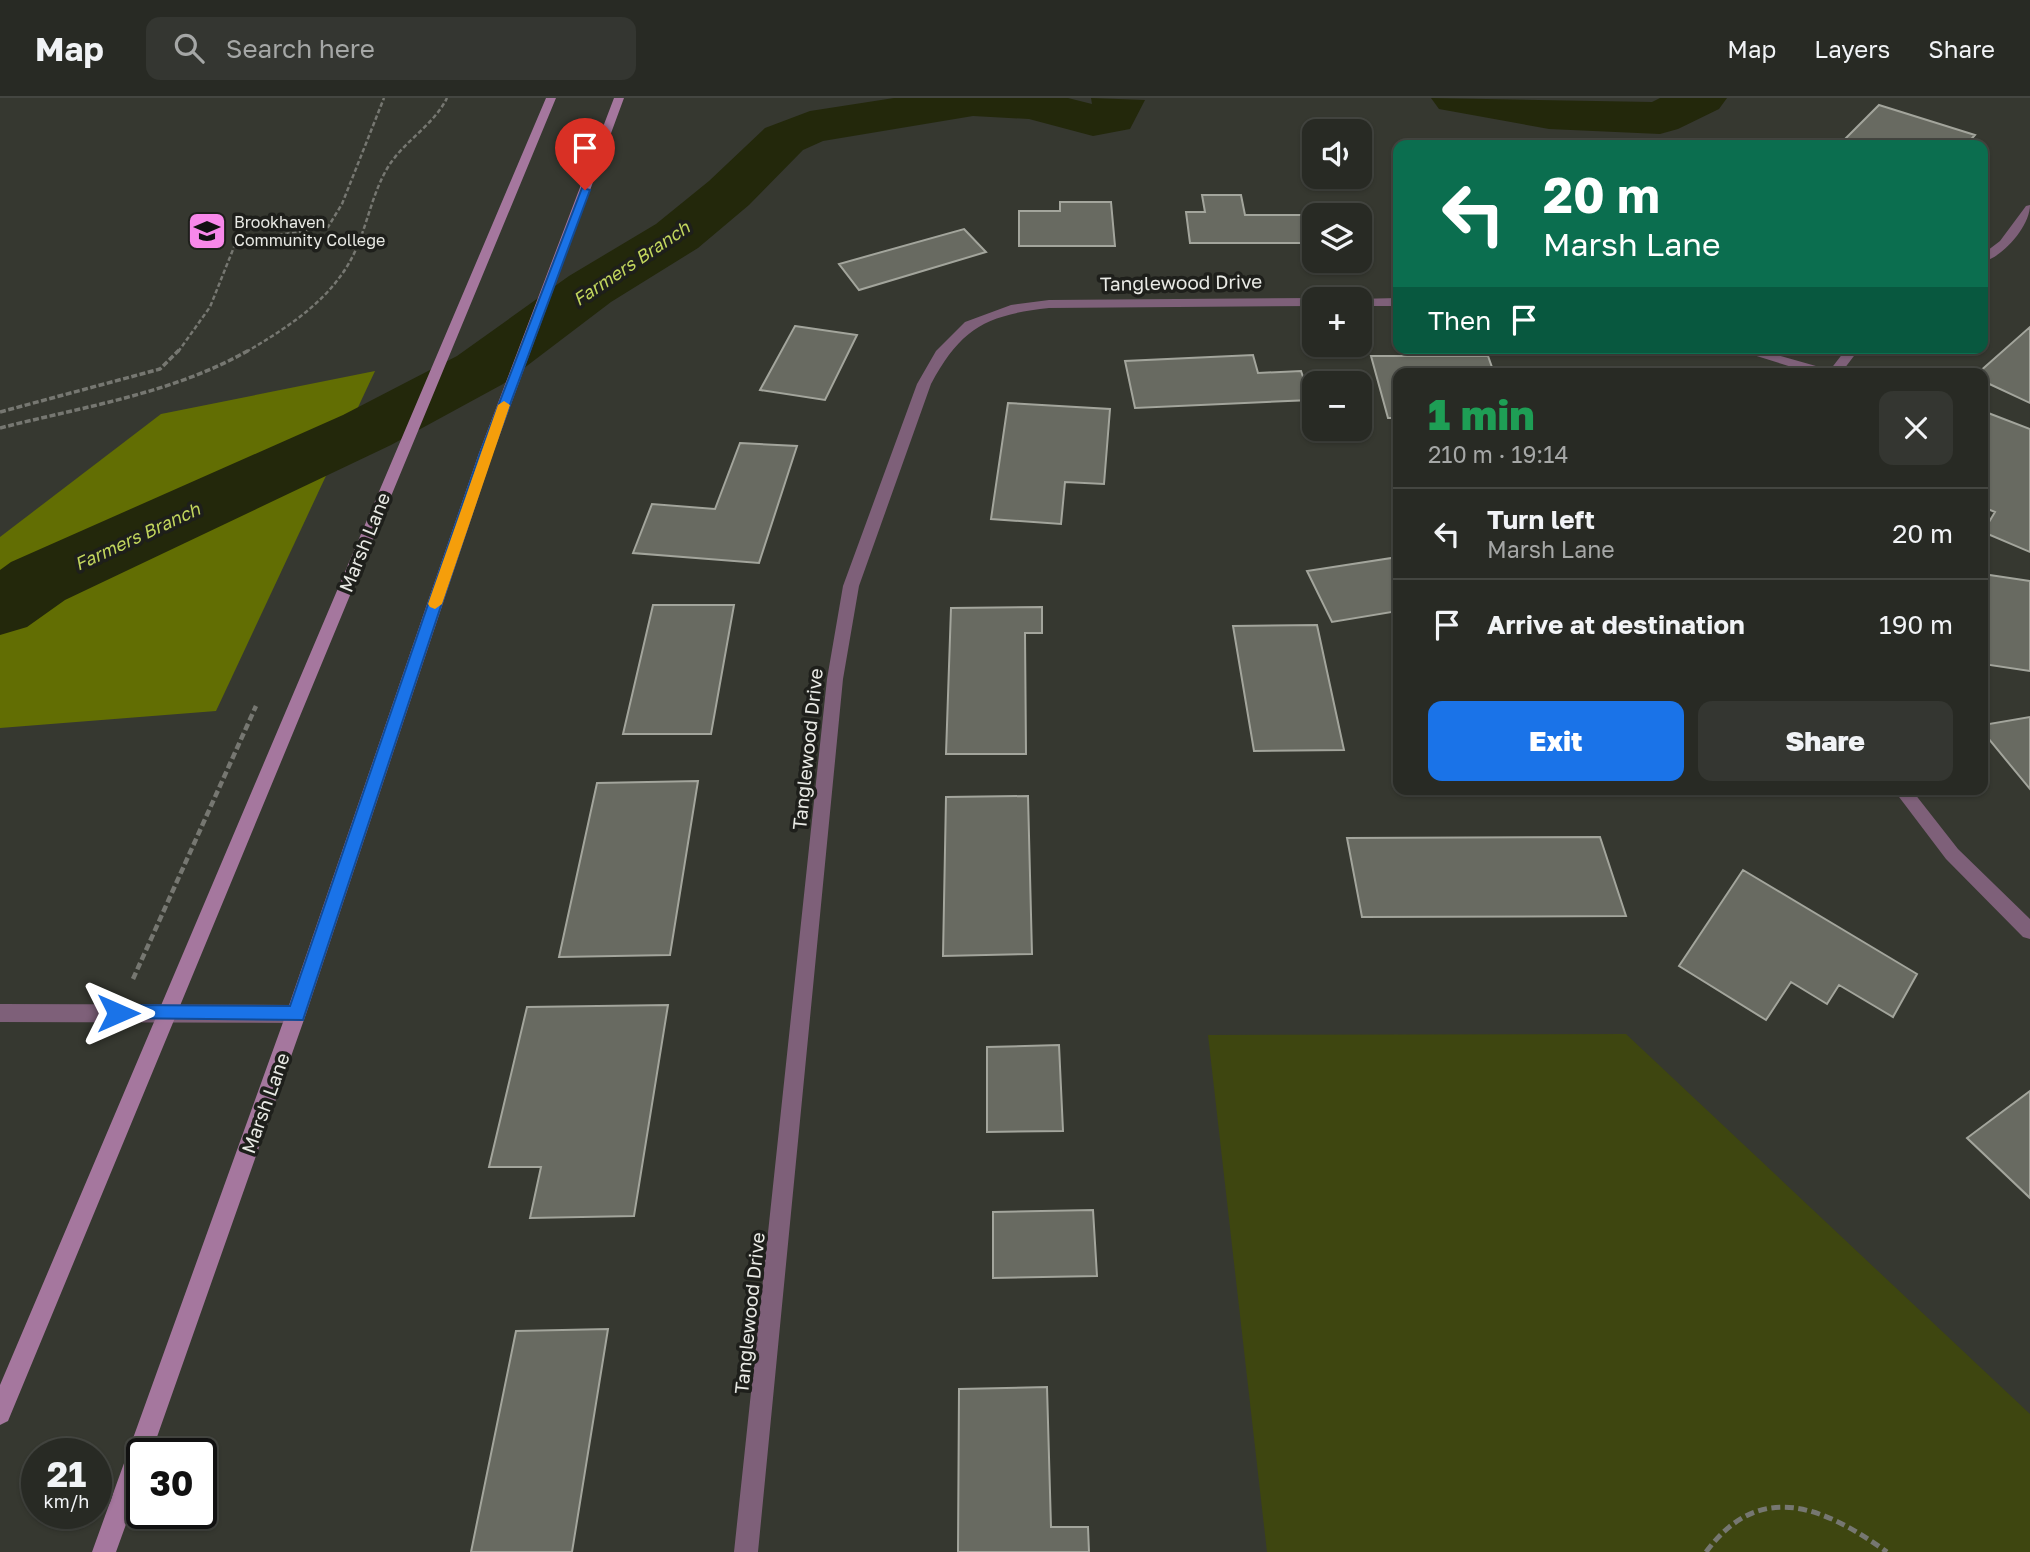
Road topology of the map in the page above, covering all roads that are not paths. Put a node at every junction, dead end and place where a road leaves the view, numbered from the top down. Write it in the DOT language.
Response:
graph roads {
  1 [pos="551,98"];
  2 [pos="619,98"];
  3 [pos="2030,208"];
  4 [pos="1988,255"];
  5 [pos="1302,302"];
  6 [pos="1372,302"];
  7 [pos="1393,302"];
  8 [pos="1759,354"];
  9 [pos="1849,354"];
  10 [pos="1809,368"];
  11 [pos="1838,368"];
  12 [pos="1906,795"];
  13 [pos="2030,931"];
  14 [pos="0,1013"];
  15 [pos="170,1013"];
  16 [pos="296,1014"];
  17 [pos="0,1413"];
  18 [pos="104,1552"];
  19 [pos="746,1552"];
  1 -- 15 [label="main road, Marsh Lane"];
  2 -- 16 [label="main road, Marsh Lane"];
  3 -- 4 [label="street"];
  5 -- 19 [label="street, Tanglewood Drive"];
  6 -- 7 [label="street"];
  8 -- 10 [label="street"];
  9 -- 11 [label="street"];
  12 -- 13 [label="street"];
  14 -- 15 [label="street"];
  15 -- 16 [label="street"];
  15 -- 17 [label="main road, Marsh Lane"];
  16 -- 18 [label="main road, Marsh Lane"];
}
